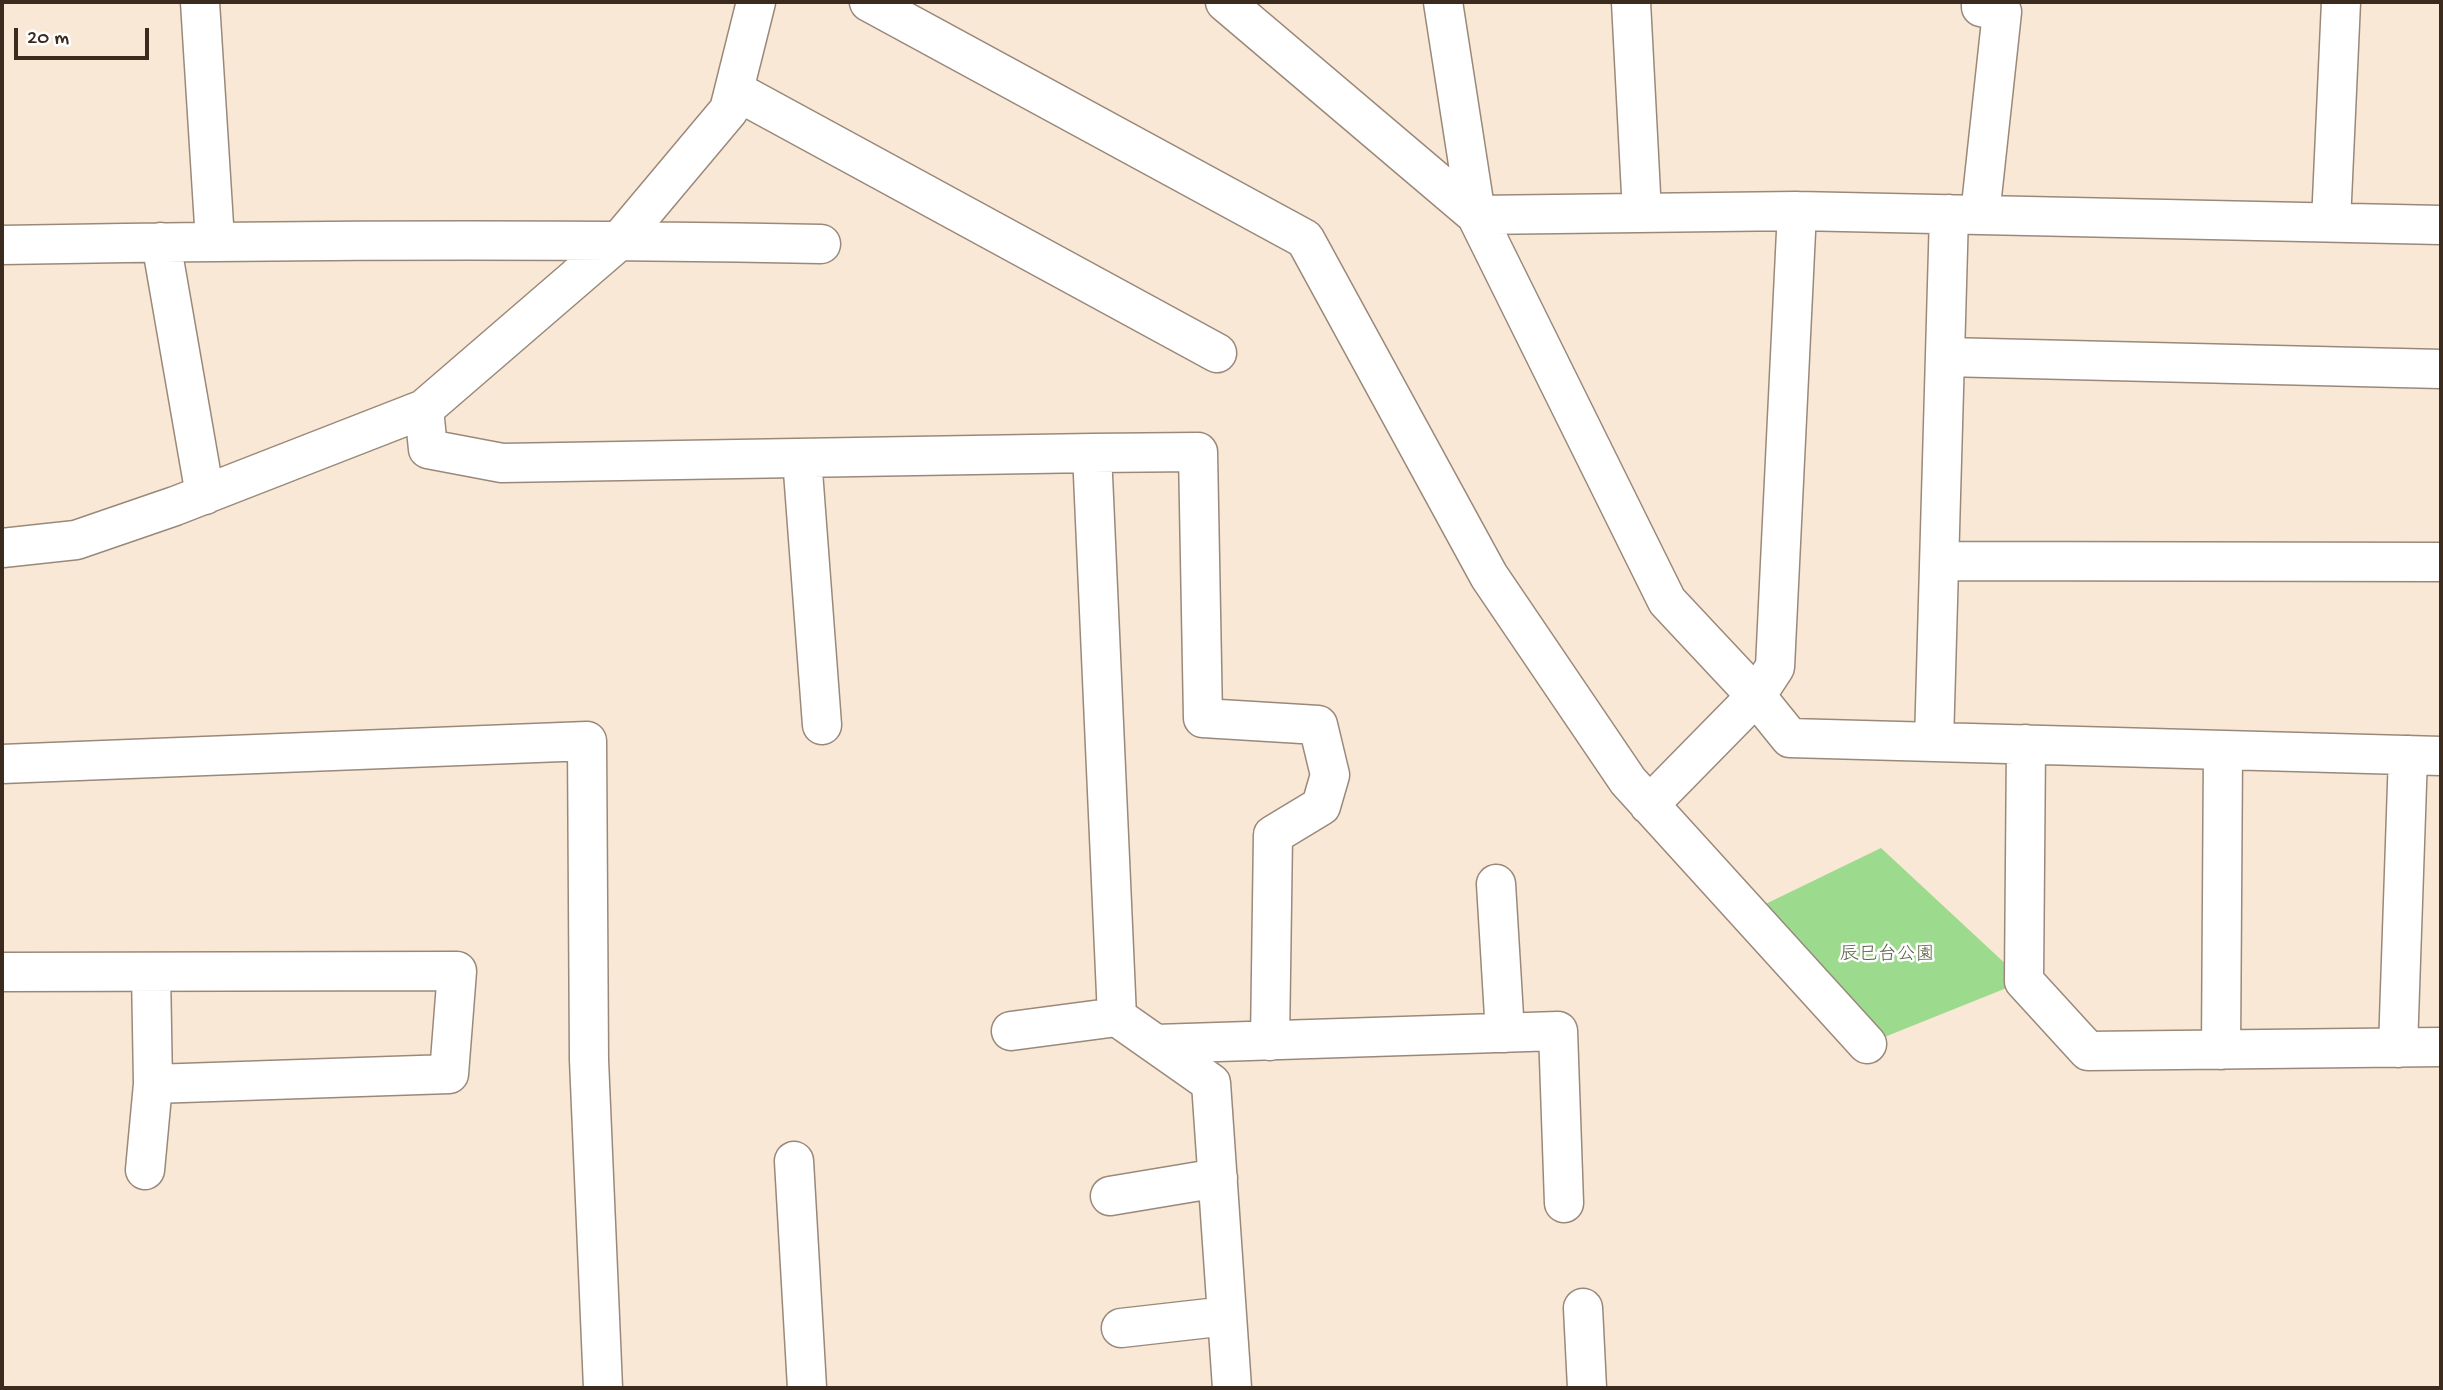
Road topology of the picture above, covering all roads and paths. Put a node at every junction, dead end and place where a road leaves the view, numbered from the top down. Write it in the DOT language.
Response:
graph roads {
  1 [pos="200,2"];
  2 [pos="756,2"];
  3 [pos="869,2"];
  4 [pos="1225,2"];
  5 [pos="1443,2"];
  6 [pos="1631,2"];
  7 [pos="1981,2"];
  8 [pos="2341,2"];
  9 [pos="734,90"];
  10 [pos="1797,211"];
  11 [pos="1642,213"];
  12 [pos="1476,215"];
  13 [pos="1965,215"];
  14 [pos="2331,222"];
  15 [pos="2441,225"];
  16 [pos="620,240"];
  17 [pos="215,241"];
  18 [pos="161,242"];
  19 [pos="821,244"];
  20 [pos="2,245"];
  21 [pos="1217,352"];
  22 [pos="1945,357"];
  23 [pos="2441,369"];
  24 [pos="424,409"];
  25 [pos="1092,453"];
  26 [pos="802,458"];
  27 [pos="205,495"];
  28 [pos="2,548"];
  29 [pos="1940,561"];
  30 [pos="2441,562"];
  31 [pos="1756,696"];
  32 [pos="822,725"];
  33 [pos="1934,742"];
  34 [pos="2026,744"];
  35 [pos="2223,750"];
  36 [pos="2425,756"];
  37 [pos="2,764"];
  38 [pos="1649,805"];
  39 [pos="1496,884"];
  40 [pos="2,972"];
  41 [pos="151,972"];
  42 [pos="1117,1017"];
  43 [pos="1011,1031"];
  44 [pos="1505,1032"];
  45 [pos="1270,1041"];
  46 [pos="1156,1044"];
  47 [pos="1867,1044"];
  48 [pos="2441,1047"];
  49 [pos="2398,1048"];
  50 [pos="2221,1050"];
  51 [pos="153,1084"];
  52 [pos="794,1161"];
  53 [pos="145,1170"];
  54 [pos="1218,1178"];
  55 [pos="1110,1196"];
  56 [pos="1564,1203"];
  57 [pos="1583,1308"];
  58 [pos="1227,1316"];
  59 [pos="1121,1328"];
  60 [pos="603,1388"];
  61 [pos="807,1388"];
  62 [pos="1232,1388"];
  63 [pos="1587,1388"];
  1 -- 17 [label="street"];
  2 -- 9 [label="street"];
  3 -- 38 [label="street"];
  4 -- 12 [label="street"];
  5 -- 12 [label="street"];
  6 -- 11 [label="street"];
  7 -- 13 [label="street"];
  8 -- 14 [label="street"];
  9 -- 16 [label="street"];
  9 -- 21 [label="street"];
  10 -- 11 [label="street"];
  10 -- 13 [label="street"];
  10 -- 31 [label="street"];
  11 -- 12 [label="street"];
  12 -- 31 [label="street"];
  13 -- 14 [label="street"];
  13 -- 22 [label="street"];
  14 -- 15 [label="street"];
  16 -- 17 [label="street"];
  16 -- 19 [label="street"];
  16 -- 24 [label="street"];
  17 -- 18 [label="street"];
  18 -- 20 [label="street"];
  18 -- 27 [label="street"];
  22 -- 23 [label="street"];
  22 -- 29 [label="street"];
  24 -- 26 [label="street"];
  24 -- 27 [label="street"];
  25 -- 26 [label="street"];
  25 -- 42 [label="street"];
  25 -- 45 [label="street"];
  26 -- 32 [label="street"];
  27 -- 28 [label="street"];
  29 -- 30 [label="street"];
  29 -- 33 [label="street"];
  31 -- 33 [label="street"];
  31 -- 38 [label="street"];
  33 -- 34 [label="street"];
  34 -- 35 [label="street"];
  34 -- 50 [label="street"];
  35 -- 36 [label="street"];
  35 -- 50 [label="street"];
  36 -- 49 [label="street"];
  37 -- 60 [label="street"];
  38 -- 47 [label="street"];
  39 -- 44 [label="street"];
  40 -- 41 [label="street"];
  41 -- 51 [label="street"];
  41 -- 51 [label="street"];
  42 -- 43 [label="street"];
  42 -- 46 [label="street"];
  44 -- 45 [label="street"];
  44 -- 56 [label="street"];
  45 -- 46 [label="street"];
  46 -- 54 [label="street"];
  48 -- 49 [label="street"];
  49 -- 50 [label="street"];
  51 -- 53 [label="street"];
  52 -- 61 [label="street"];
  54 -- 55 [label="street"];
  54 -- 58 [label="street"];
  57 -- 63 [label="street"];
  58 -- 59 [label="street"];
  58 -- 62 [label="street"];
}
